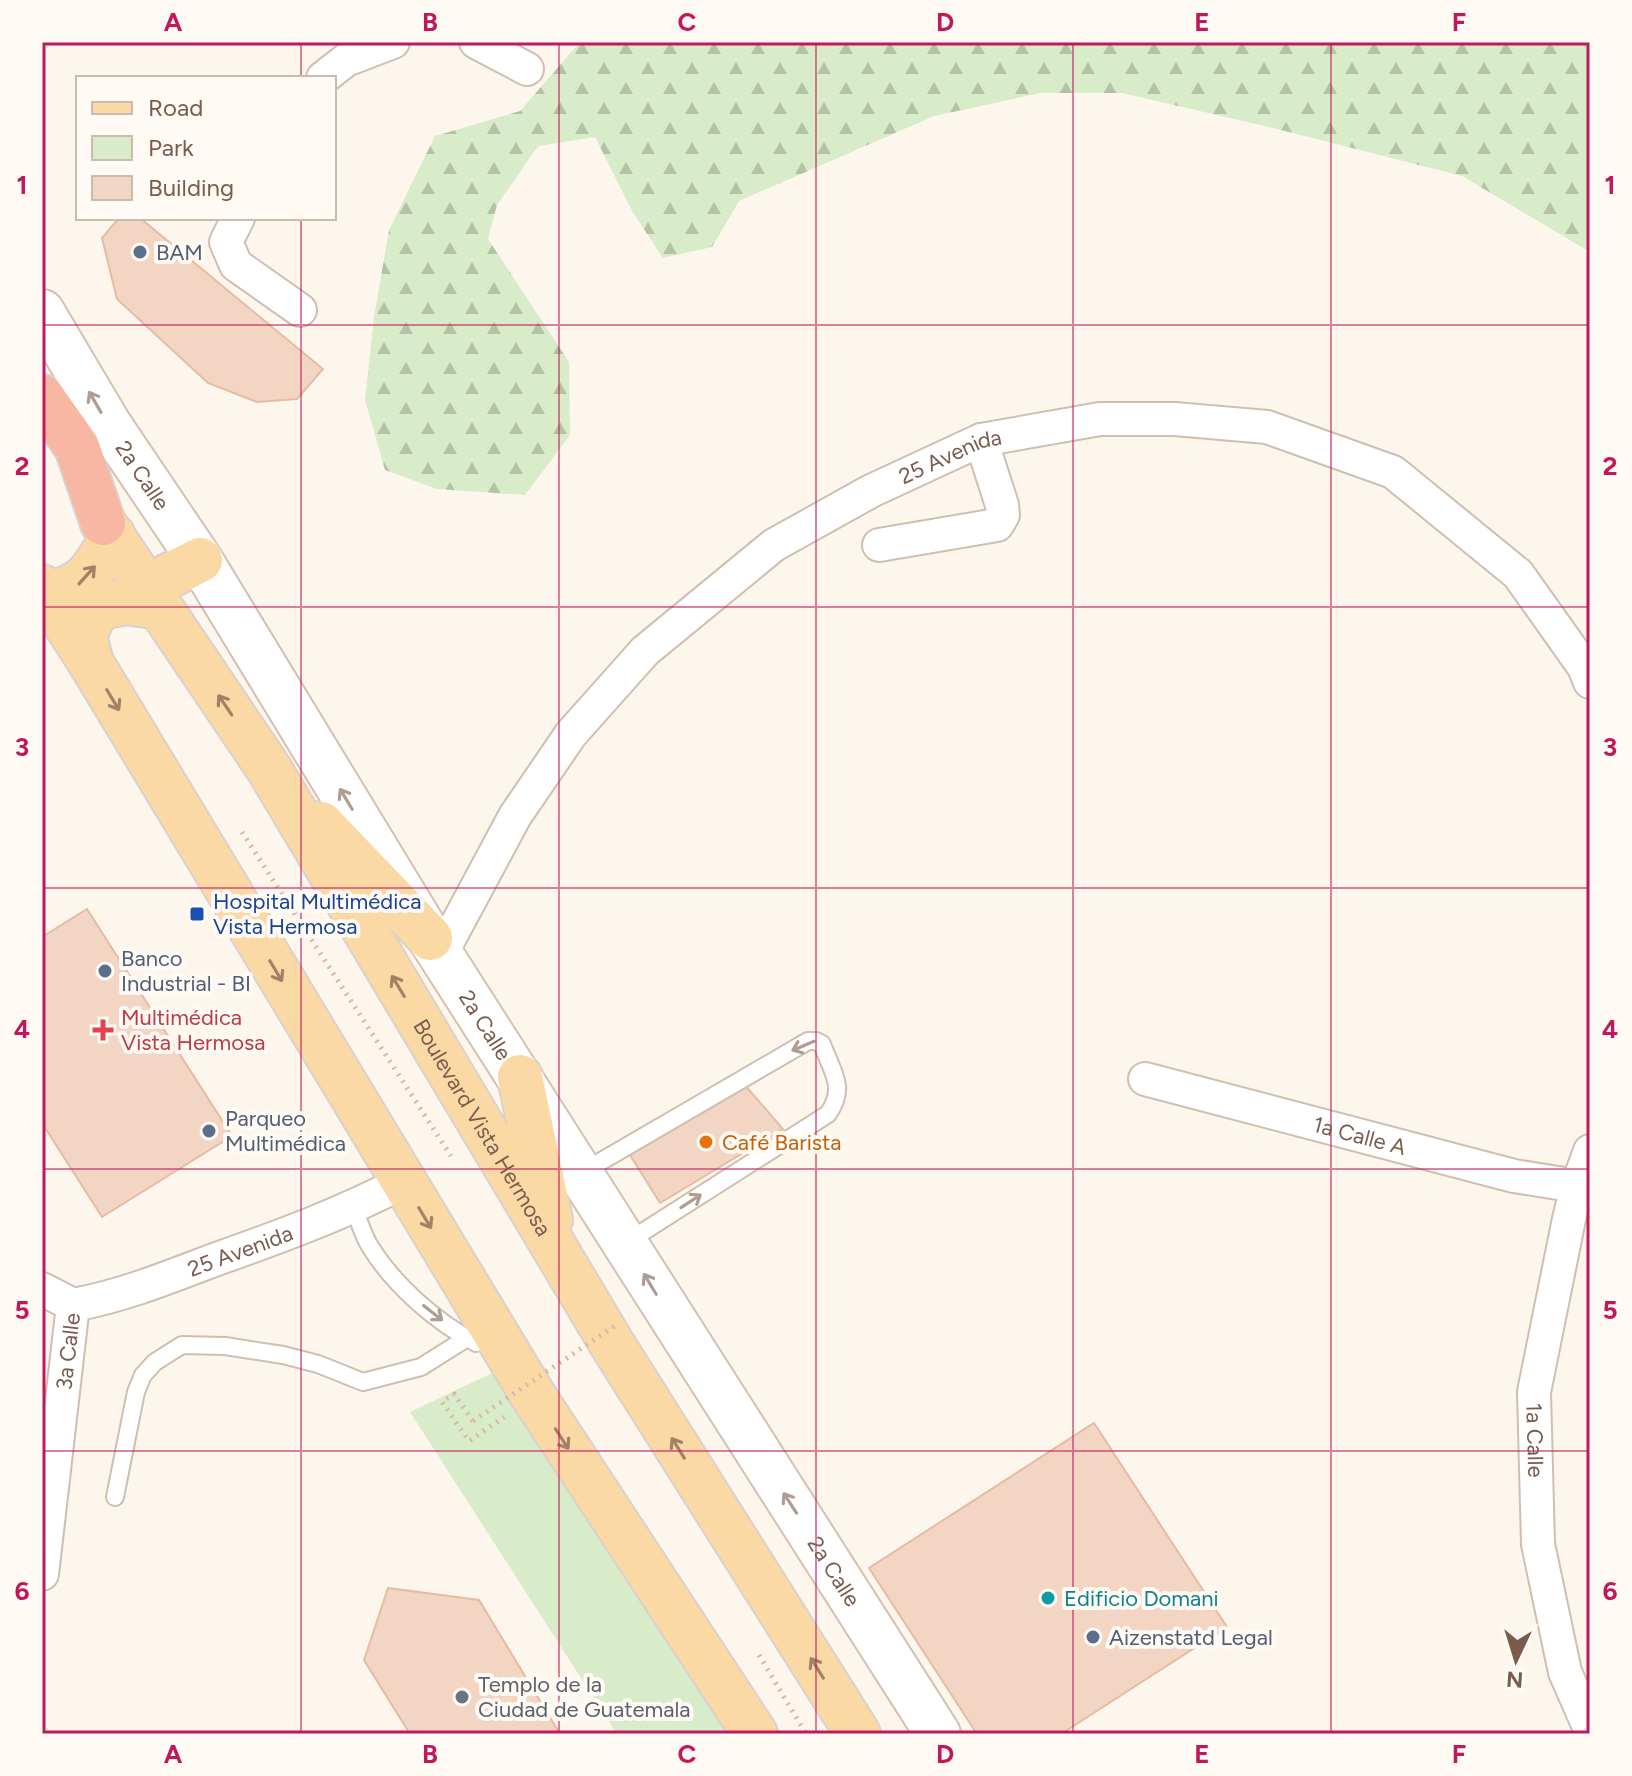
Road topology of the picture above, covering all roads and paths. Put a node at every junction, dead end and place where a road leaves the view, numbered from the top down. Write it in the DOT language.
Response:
graph roads {
  1 [pos="393,42"];
  2 [pos="476,42"];
  3 [pos="527,69"];
  4 [pos="326,76"];
  5 [pos="237,220"];
  6 [pos="300,310"];
  7 [pos="42,312"];
  8 [pos="42,397"];
  9 [pos="981,440"];
  10 [pos="42,451"];
  11 [pos="108,530"];
  12 [pos="879,545"];
  13 [pos="200,560"];
  14 [pos="44,590"];
  15 [pos="153,597"];
  16 [pos="91,663"];
  17 [pos="1587,675"];
  18 [pos="269,769"];
  19 [pos="237,824"];
  20 [pos="436,946"];
  21 [pos="520,1077"];
  22 [pos="1145,1079"];
  23 [pos="1590,1151"];
  24 [pos="458,1168"];
  25 [pos="581,1173"];
  26 [pos="403,1182"];
  27 [pos="1577,1186"];
  28 [pos="354,1208"];
  29 [pos="625,1243"];
  30 [pos="557,1254"];
  31 [pos="42,1289"];
  32 [pos="73,1305"];
  33 [pos="619,1323"];
  34 [pos="467,1338"];
  35 [pos="574,1351"];
  36 [pos="583,1364"];
  37 [pos="524,1380"];
  38 [pos="115,1497"];
  39 [pos="42,1574"];
  40 [pos="758,1655"];
  41 [pos="1590,1729"];
  42 [pos="755,1734"];
  43 [pos="806,1734"];
  44 [pos="858,1734"];
  45 [pos="938,1734"];
  1 -- 4 [label="street"];
  2 -- 3 [label="street"];
  5 -- 6 [label="street"];
  13 -- 7 [label="street, 2a Calle, one-way"];
  8 -- 11 [label="highway"];
  9 -- 12 [label="street"];
  9 -- 17 [label="street, 25 Avenida"];
  9 -- 20 [label="street, 25 Avenida"];
  10 -- 11 [label="highway"];
  14 -- 11 [label="main road, one-way"];
  11 -- 15 [label="main road, Boulevard Vista Hermosa"];
  13 -- 15 [label="main road"];
  20 -- 13 [label="street, 2a Calle, one-way"];
  14 -- 16 [label="main road"];
  15 -- 16 [label="main road"];
  18 -- 15 [label="main road, Boulevard Vista Hermosa, one-way"];
  16 -- 26 [label="main road, one-way"];
  18 -- 20 [label="main road"];
  30 -- 18 [label="main road, Boulevard Vista Hermosa, one-way"];
  19 -- 24 [label="path"];
  20 -- 21 [label="street, 2a Calle"];
  21 -- 25 [label="street, 2a Calle"];
  21 -- 30 [label="main road"];
  22 -- 27 [label="street, 1a Calle A"];
  23 -- 27 [label="street, 1a Calle"];
  25 -- 29 [label="street, 2a Calle"];
  29 -- 25 [label="lane, one-way"];
  26 -- 28 [label="street, 25 Avenida"];
  26 -- 37 [label="main road, one-way"];
  27 -- 41 [label="street, 1a Calle"];
  28 -- 32 [label="street, 25 Avenida"];
  28 -- 34 [label="lane, one-way"];
  45 -- 29 [label="street, 2a Calle, one-way"];
  44 -- 30 [label="main road, Boulevard Vista Hermosa, one-way"];
  31 -- 32 [label="street, 3a Calle"];
  32 -- 39 [label="street, 3a Calle"];
  33 -- 37 [label="path, bridge"];
  34 -- 37 [label="lane"];
  34 -- 38 [label="lane"];
  35 -- 36 [label="path"];
  37 -- 42 [label="main road, one-way"];
  40 -- 43 [label="path"];
}
